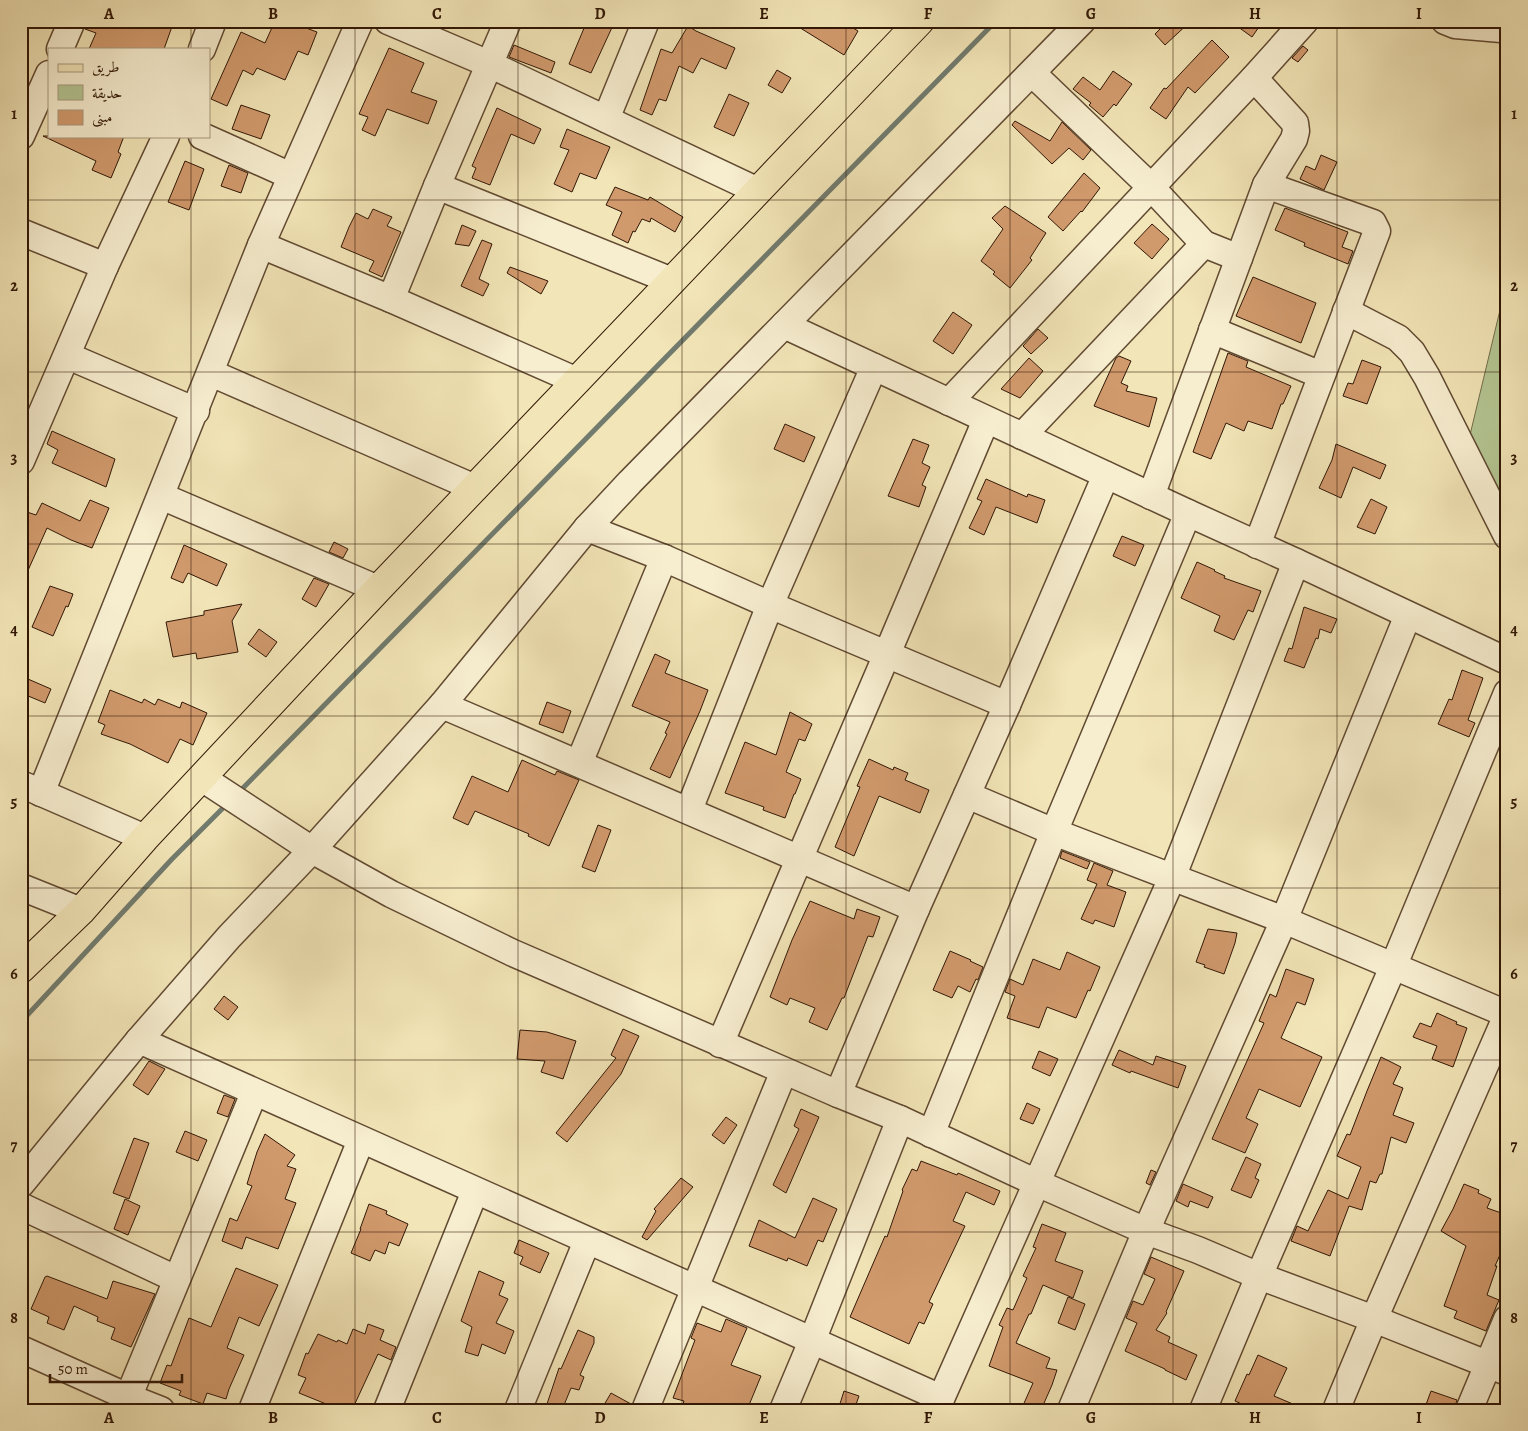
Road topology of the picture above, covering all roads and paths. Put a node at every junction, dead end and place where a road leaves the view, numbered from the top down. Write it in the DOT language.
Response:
graph roads {
  1 [pos="72,21"];
  2 [pos="213,21"];
  3 [pos="360,21"];
  4 [pos="388,21"];
  5 [pos="508,21"];
  6 [pos="646,21"];
  7 [pos="920,21"];
  8 [pos="1082,21"];
  9 [pos="1305,21"];
  10 [pos="1446,21"];
  11 [pos="1507,28"];
  12 [pos="60,48"];
  13 [pos="202,48"];
  14 [pos="489,64"];
  15 [pos="1032,72"];
  16 [pos="48,76"];
  17 [pos="1254,78"];
  18 [pos="606,118"];
  19 [pos="21,136"];
  20 [pos="165,138"];
  21 [pos="206,138"];
  22 [pos="291,176"];
  23 [pos="1266,185"];
  24 [pos="437,186"];
  25 [pos="1150,187"];
  26 [pos="758,191"];
  27 [pos="21,232"];
  28 [pos="1204,244"];
  29 [pos="261,246"];
  30 [pos="1239,258"];
  31 [pos="106,266"];
  32 [pos="672,281"];
  33 [pos="391,299"];
  34 [pos="1346,311"];
  35 [pos="784,325"];
  36 [pos="1212,330"];
  37 [pos="68,356"];
  38 [pos="874,367"];
  39 [pos="211,373"];
  40 [pos="1321,375"];
  41 [pos="577,381"];
  42 [pos="949,402"];
  43 [pos="196,411"];
  44 [pos="986,420"];
  45 [pos="1022,436"];
  46 [pos="23,450"];
  47 [pos="1106,475"];
  48 [pos="475,488"];
  49 [pos="162,496"];
  50 [pos="1151,496"];
  51 [pos="1188,514"];
  52 [pos="586,528"];
  53 [pos="1507,536"];
  54 [pos="1257,545"];
  55 [pos="664,558"];
  56 [pos="1296,562"];
  57 [pos="378,590"];
  58 [pos="770,605"];
  59 [pos="1408,615"];
  60 [pos="887,654"];
  61 [pos="1507,661"];
  62 [pos="1507,693"];
  63 [pos="1007,704"];
  64 [pos="442,705"];
  65 [pos="579,763"];
  66 [pos="202,778"];
  67 [pos="31,789"];
  68 [pos="967,795"];
  69 [pos="689,810"];
  70 [pos="1054,832"];
  71 [pos="145,838"];
  72 [pos="312,850"];
  73 [pos="798,858"];
  74 [pos="1172,878"];
  75 [pos="21,887"];
  76 [pos="916,909"];
  77 [pos="81,911"];
  78 [pos="1284,920"];
  79 [pos="1393,967"];
  80 [pos="21,969"];
  81 [pos="1507,1014"];
  82 [pos="139,1040"];
  83 [pos="720,1044"];
  84 [pos="784,1071"];
  85 [pos="254,1092"];
  86 [pos="838,1094"];
  87 [pos="900,1119"];
  88 [pos="931,1134"];
  89 [pos="361,1140"];
  90 [pos="1037,1183"];
  91 [pos="21,1184"];
  92 [pos="475,1191"];
  93 [pos="21,1206"];
  94 [pos="1146,1231"];
  95 [pos="587,1241"];
  96 [pos="1259,1276"];
  97 [pos="176,1279"];
  98 [pos="694,1289"];
  99 [pos="1507,1318"];
  100 [pos="1374,1319"];
  101 [pos="812,1341"];
  102 [pos="24,1357"];
  103 [pos="1498,1368"];
  104 [pos="125,1403"];
  105 [pos="938,1404"];
  106 [pos="161,1410"];
  107 [pos="252,1410"];
  108 [pos="387,1410"];
  109 [pos="518,1410"];
  110 [pos="645,1410"];
  111 [pos="783,1410"];
  112 [pos="1071,1410"];
  113 [pos="1203,1410"];
  114 [pos="1336,1410"];
  115 [pos="1469,1410"];
  1 -- 12 [label="street"];
  2 -- 13 [label="street"];
  3 -- 22 [label="street"];
  4 -- 14 [label="street"];
  5 -- 14 [label="street"];
  6 -- 18 [label="street"];
  7 -- 26 [label="main road"];
  8 -- 15 [label="street"];
  9 -- 17 [label="street"];
  10 -- 11 [label="street"];
  14 -- 18 [label="street"];
  14 -- 24 [label="street"];
  15 -- 25 [label="street"];
  15 -- 35 [label="street"];
  16 -- 19 [label="street"];
  17 -- 23 [label="street"];
  17 -- 25 [label="street"];
  18 -- 26 [label="street"];
  20 -- 31 [label="street"];
  21 -- 22 [label="street"];
  22 -- 29 [label="street"];
  23 -- 30 [label="street"];
  23 -- 34 [label="street"];
  24 -- 32 [label="street"];
  24 -- 33 [label="street"];
  25 -- 28 [label="street"];
  25 -- 42 [label="street"];
  26 -- 32 [label="main road"];
  27 -- 31 [label="street"];
  28 -- 30 [label="street"];
  28 -- 45 [label="street"];
  29 -- 33 [label="street"];
  29 -- 39 [label="street"];
  30 -- 36 [label="street"];
  31 -- 37 [label="street"];
  32 -- 41 [label="main road"];
  33 -- 41 [label="street"];
  34 -- 40 [label="street"];
  34 -- 53 [label="street"];
  35 -- 38 [label="street"];
  35 -- 52 [label="street"];
  36 -- 40 [label="street"];
  36 -- 50 [label="street"];
  37 -- 43 [label="street"];
  37 -- 46 [label="street"];
  38 -- 42 [label="street"];
  38 -- 58 [label="street"];
  39 -- 43 [label="street"];
  39 -- 48 [label="street"];
  40 -- 54 [label="street"];
  41 -- 48 [label="main road"];
  42 -- 44 [label="street"];
  43 -- 49 [label="street"];
  44 -- 45 [label="street"];
  44 -- 60 [label="street"];
  45 -- 47 [label="street"];
  47 -- 50 [label="street"];
  47 -- 63 [label="street"];
  48 -- 57 [label="main road"];
  49 -- 57 [label="street"];
  49 -- 67 [label="street"];
  50 -- 51 [label="street"];
  51 -- 54 [label="street"];
  51 -- 70 [label="street"];
  52 -- 55 [label="street"];
  52 -- 64 [label="street"];
  54 -- 56 [label="street"];
  55 -- 58 [label="street"];
  55 -- 65 [label="street"];
  56 -- 59 [label="street"];
  56 -- 74 [label="street"];
  57 -- 66 [label="main road"];
  58 -- 60 [label="street"];
  58 -- 69 [label="street"];
  59 -- 61 [label="street"];
  59 -- 78 [label="street"];
  60 -- 63 [label="street"];
  60 -- 73 [label="street"];
  62 -- 79 [label="street"];
  63 -- 68 [label="street"];
  64 -- 65 [label="street"];
  64 -- 72 [label="street"];
  65 -- 69 [label="street"];
  66 -- 71 [label="main road"];
  66 -- 72 [label="street"];
  67 -- 71 [label="street"];
  68 -- 70 [label="street"];
  68 -- 76 [label="street"];
  69 -- 73 [label="street"];
  70 -- 74 [label="street"];
  70 -- 88 [label="street"];
  71 -- 77 [label="main road"];
  72 -- 82 [label="street"];
  72 -- 83 [label="street"];
  73 -- 76 [label="street"];
  73 -- 83 [label="street"];
  74 -- 78 [label="street"];
  74 -- 90 [label="street"];
  75 -- 77 [label="street"];
  76 -- 86 [label="street"];
  77 -- 80 [label="main road"];
  78 -- 79 [label="street"];
  78 -- 94 [label="street"];
  79 -- 81 [label="street"];
  79 -- 96 [label="street"];
  81 -- 100 [label="street"];
  82 -- 85 [label="street"];
  82 -- 91 [label="street"];
  83 -- 84 [label="street"];
  84 -- 86 [label="street"];
  84 -- 98 [label="street"];
  85 -- 89 [label="street"];
  85 -- 97 [label="street"];
  86 -- 87 [label="street"];
  87 -- 88 [label="street"];
  87 -- 101 [label="street"];
  88 -- 90 [label="street"];
  89 -- 92 [label="street"];
  89 -- 107 [label="street"];
  90 -- 94 [label="street"];
  90 -- 105 [label="street"];
  92 -- 95 [label="street"];
  92 -- 108 [label="street"];
  93 -- 97 [label="street"];
  94 -- 96 [label="street"];
  94 -- 112 [label="street"];
  95 -- 98 [label="street"];
  95 -- 109 [label="street"];
  96 -- 100 [label="street"];
  96 -- 113 [label="street"];
  97 -- 104 [label="street"];
  98 -- 101 [label="street"];
  98 -- 110 [label="street"];
  99 -- 103 [label="street"];
  100 -- 103 [label="street"];
  100 -- 114 [label="street"];
  101 -- 105 [label="street"];
  101 -- 111 [label="street"];
  102 -- 104 [label="street"];
  103 -- 115 [label="street"];
  104 -- 106 [label="street"];
}
